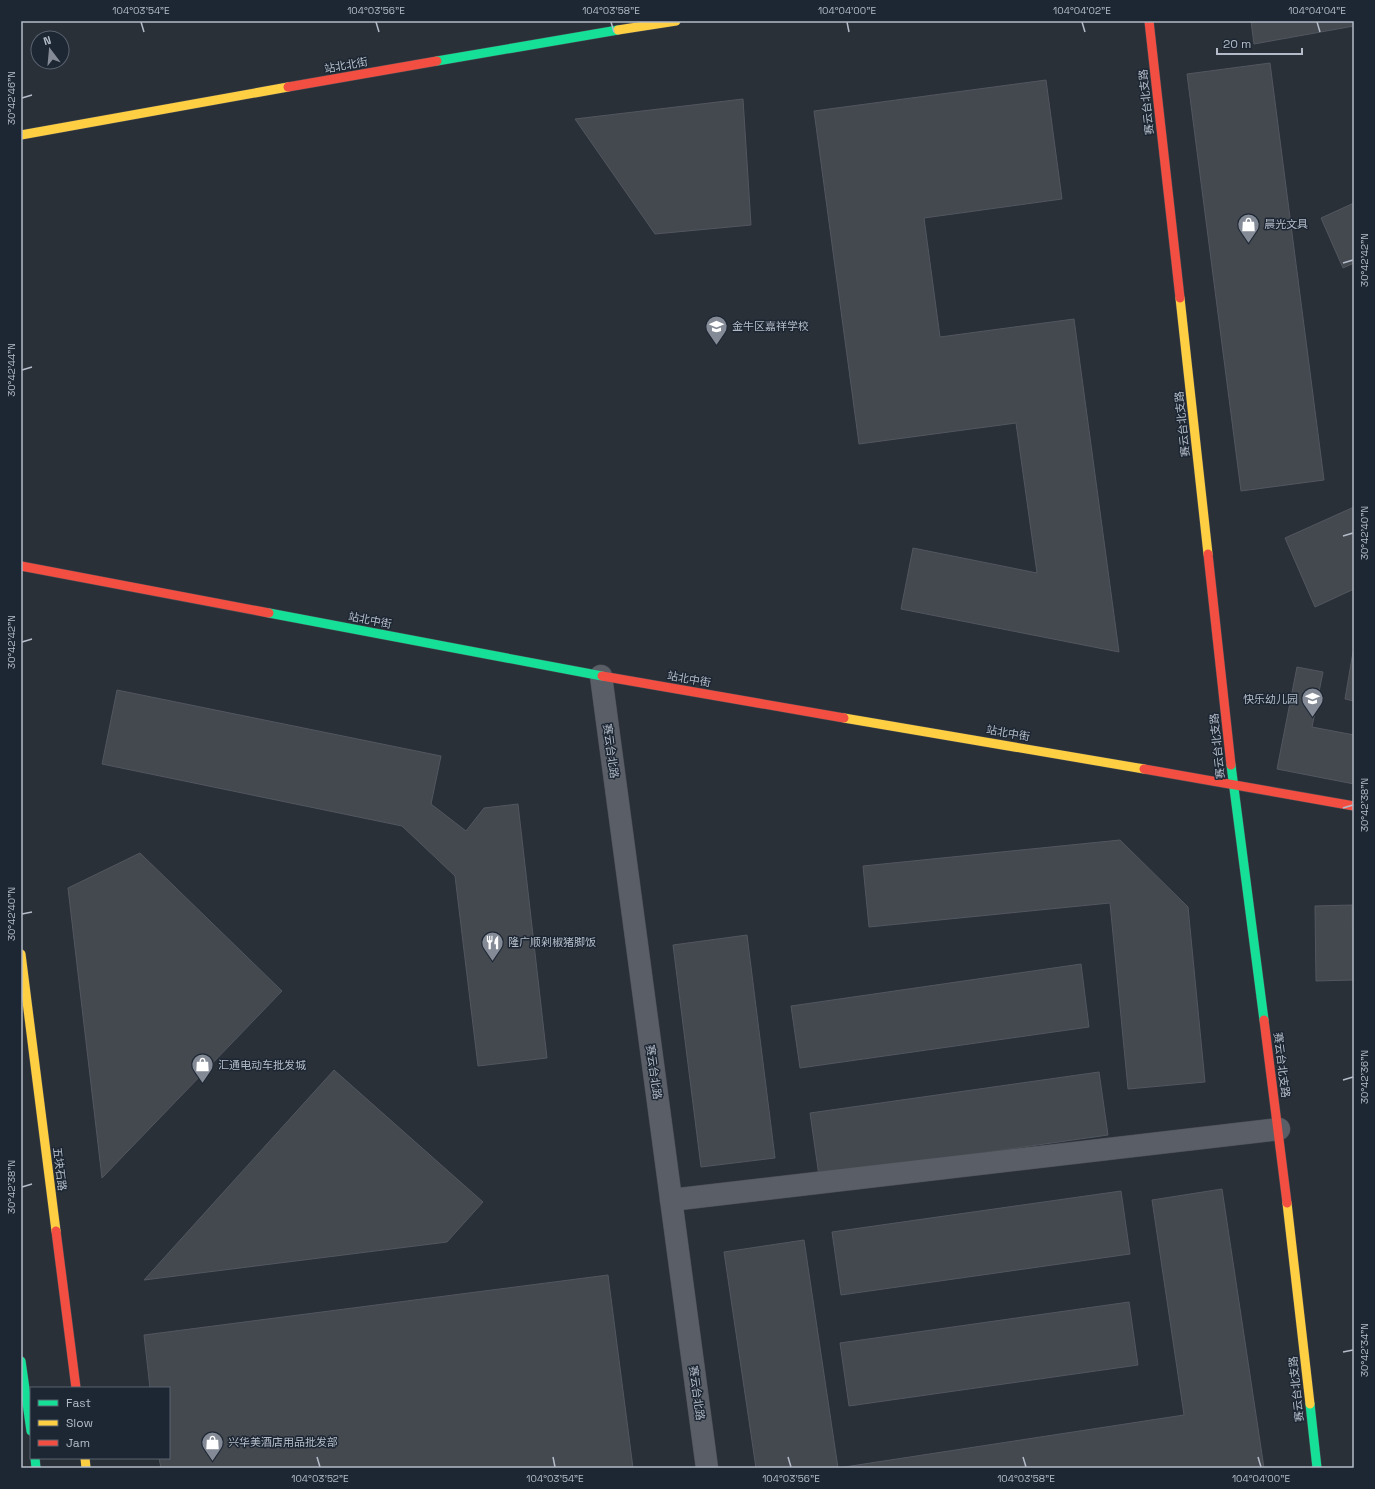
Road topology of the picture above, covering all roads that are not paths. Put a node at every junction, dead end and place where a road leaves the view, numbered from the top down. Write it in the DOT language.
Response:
graph roads {
  1 [pos="676,21"];
  2 [pos="1149,21"];
  3 [pos="21,135"];
  4 [pos="21,566"];
  5 [pos="601,676"];
  6 [pos="1233,784"];
  7 [pos="1354,806"];
  8 [pos="21,954"];
  9 [pos="1279,1130"];
  10 [pos="671,1200"];
  11 [pos="21,1361"];
  12 [pos="76,1387"];
  13 [pos="30,1424"];
  14 [pos="707,1468"];
  15 [pos="1317,1468"];
  1 -- 3 [label="street, 站北北街"];
  2 -- 6 [label="street, 赛云台北支路"];
  4 -- 5 [label="street, 站北中街"];
  5 -- 6 [label="street, 站北中街"];
  5 -- 10 [label="street, 赛云台北路"];
  6 -- 7 [label="street, 站北中街"];
  6 -- 9 [label="street, 赛云台北支路"];
  8 -- 12 [label="street, 五块石路"];
  9 -- 10 [label="street"];
  9 -- 15 [label="street, 赛云台北支路"];
  10 -- 14 [label="street, 赛云台北路"];
  11 -- 13 [label="street"];
}
